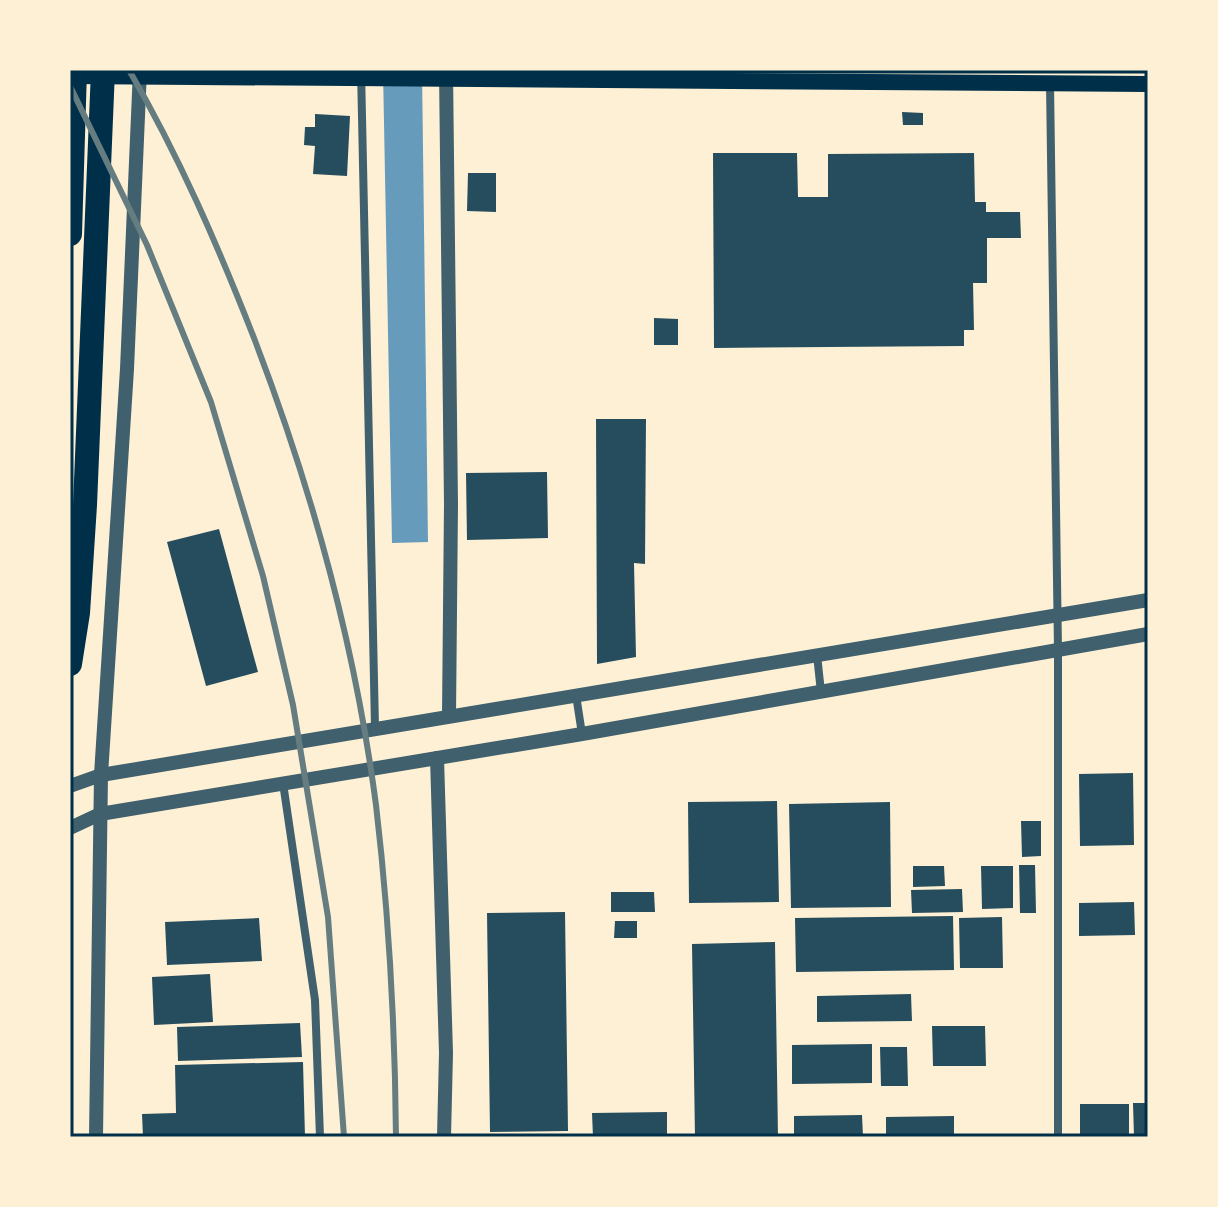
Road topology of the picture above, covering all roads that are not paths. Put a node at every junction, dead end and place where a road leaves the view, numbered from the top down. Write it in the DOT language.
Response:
graph roads {
  1 [pos="75,70"];
  2 [pos="103,70"];
  3 [pos="140,74"];
  4 [pos="70,76"];
  5 [pos="363,76"];
  6 [pos="443,76"];
  7 [pos="1050,84"];
  8 [pos="1148,84"];
  9 [pos="70,234"];
  10 [pos="1148,600"];
  11 [pos="1057,616"];
  12 [pos="1148,634"];
  13 [pos="1058,650"];
  14 [pos="817,655"];
  15 [pos="70,664"];
  16 [pos="821,692"];
  17 [pos="576,695"];
  18 [pos="449,716"];
  19 [pos="375,727"];
  20 [pos="582,734"];
  21 [pos="437,758"];
  22 [pos="101,775"];
  23 [pos="283,783"];
  24 [pos="70,786"];
  25 [pos="100,814"];
  26 [pos="70,828"];
  27 [pos="96,1137"];
  28 [pos="320,1137"];
  29 [pos="444,1137"];
  30 [pos="1058,1137"];
  1 -- 9 [label="highway"];
  2 -- 15 [label="highway"];
  3 -- 4 [label="main road"];
  3 -- 5 [label="main road"];
  3 -- 22 [label="street"];
  5 -- 6 [label="main road"];
  5 -- 19 [label="street"];
  6 -- 7 [label="main road"];
  6 -- 18 [label="street"];
  7 -- 8 [label="main road"];
  7 -- 11 [label="street"];
  10 -- 11 [label="street"];
  11 -- 13 [label="street"];
  11 -- 14 [label="street"];
  12 -- 13 [label="street"];
  13 -- 16 [label="street"];
  13 -- 30 [label="street"];
  14 -- 16 [label="street"];
  14 -- 17 [label="street"];
  16 -- 20 [label="street"];
  17 -- 18 [label="street"];
  17 -- 20 [label="street"];
  18 -- 19 [label="street"];
  19 -- 22 [label="street"];
  20 -- 21 [label="street"];
  21 -- 23 [label="street"];
  21 -- 29 [label="street"];
  22 -- 24 [label="street"];
  22 -- 25 [label="street"];
  23 -- 25 [label="street"];
  23 -- 28 [label="street"];
  25 -- 26 [label="street"];
  25 -- 27 [label="street"];
}
